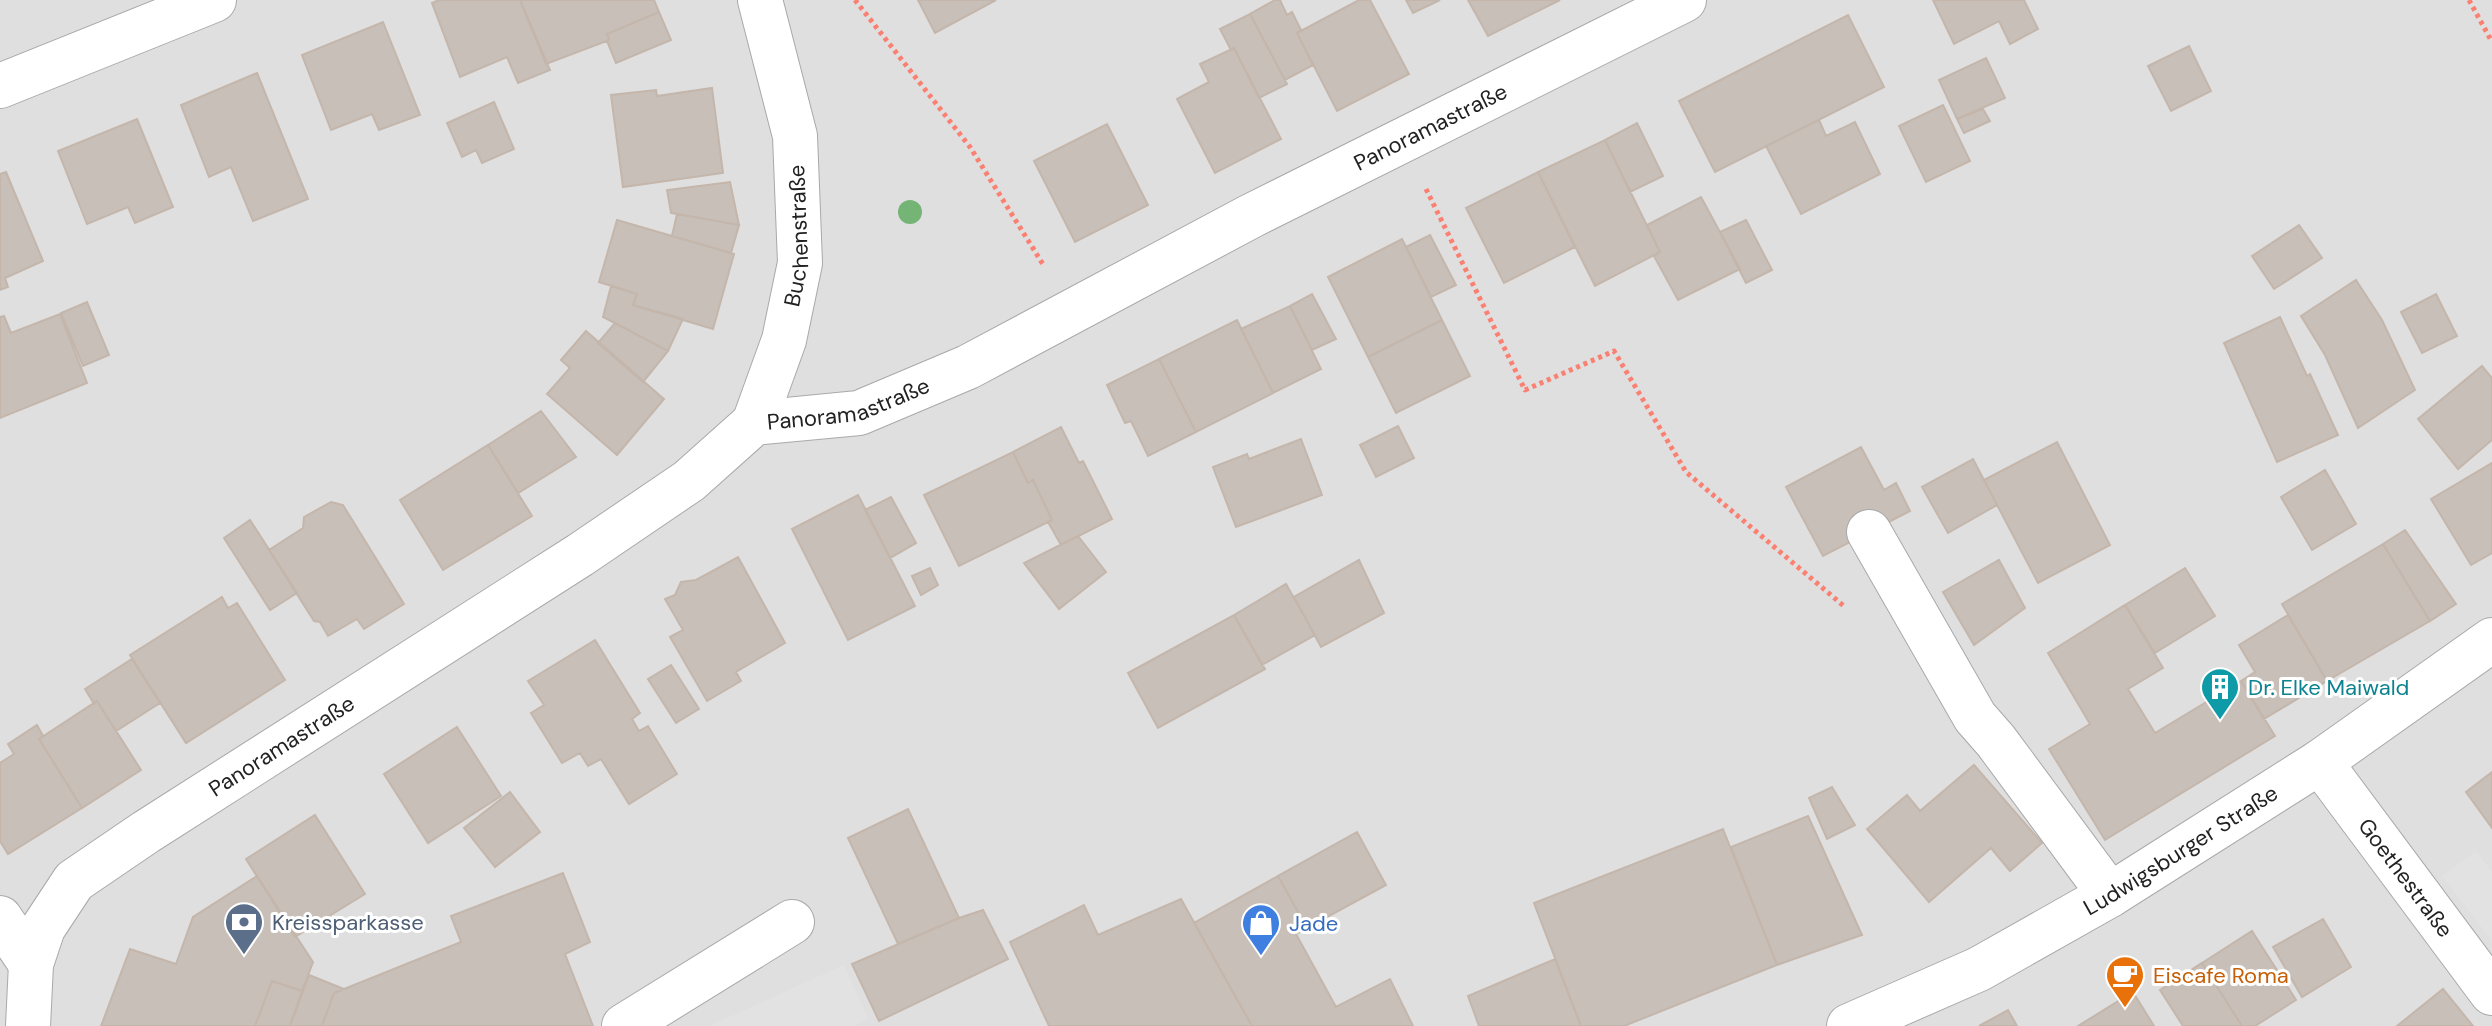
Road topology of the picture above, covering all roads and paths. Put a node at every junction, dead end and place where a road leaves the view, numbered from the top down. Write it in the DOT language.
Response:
graph roads {
  1 [pos="214,0"];
  2 [pos="760,0"];
  3 [pos="855,0"];
  4 [pos="1684,0"];
  5 [pos="2469,0"];
  6 [pos="2492,42"];
  7 [pos="0,86"];
  8 [pos="1403,142"];
  9 [pos="1072,311"];
  10 [pos="754,423"];
  11 [pos="1869,532"];
  12 [pos="1855,615"];
  13 [pos="2492,640"];
  14 [pos="2320,762"];
  15 [pos="2110,895"];
  16 [pos="0,918"];
  17 [pos="792,922"];
  18 [pos="31,964"];
  19 [pos="2492,993"];
  20 [pos="28,1026"];
  21 [pos="624,1026"];
  22 [pos="1849,1026"];
  1 -- 7 [label="street"];
  2 -- 10 [label="street, Buchenstraße"];
  3 -- 9 [label="path"];
  4 -- 8 [label="street, Panoramastraße"];
  5 -- 6 [label="path"];
  8 -- 9 [label="street, Panoramastraße"];
  8 -- 12 [label="path"];
  9 -- 10 [label="street, Panoramastraße"];
  10 -- 18 [label="street, Panoramastraße"];
  11 -- 15 [label="street"];
  13 -- 14 [label="street, Ludwigsburger Straße"];
  14 -- 15 [label="street, Ludwigsburger Straße"];
  14 -- 19 [label="street, Goethestraße"];
  15 -- 22 [label="street, Ludwigsburger Straße"];
  16 -- 18 [label="street"];
  17 -- 21 [label="street"];
  18 -- 20 [label="street, Panoramastraße"];
}
